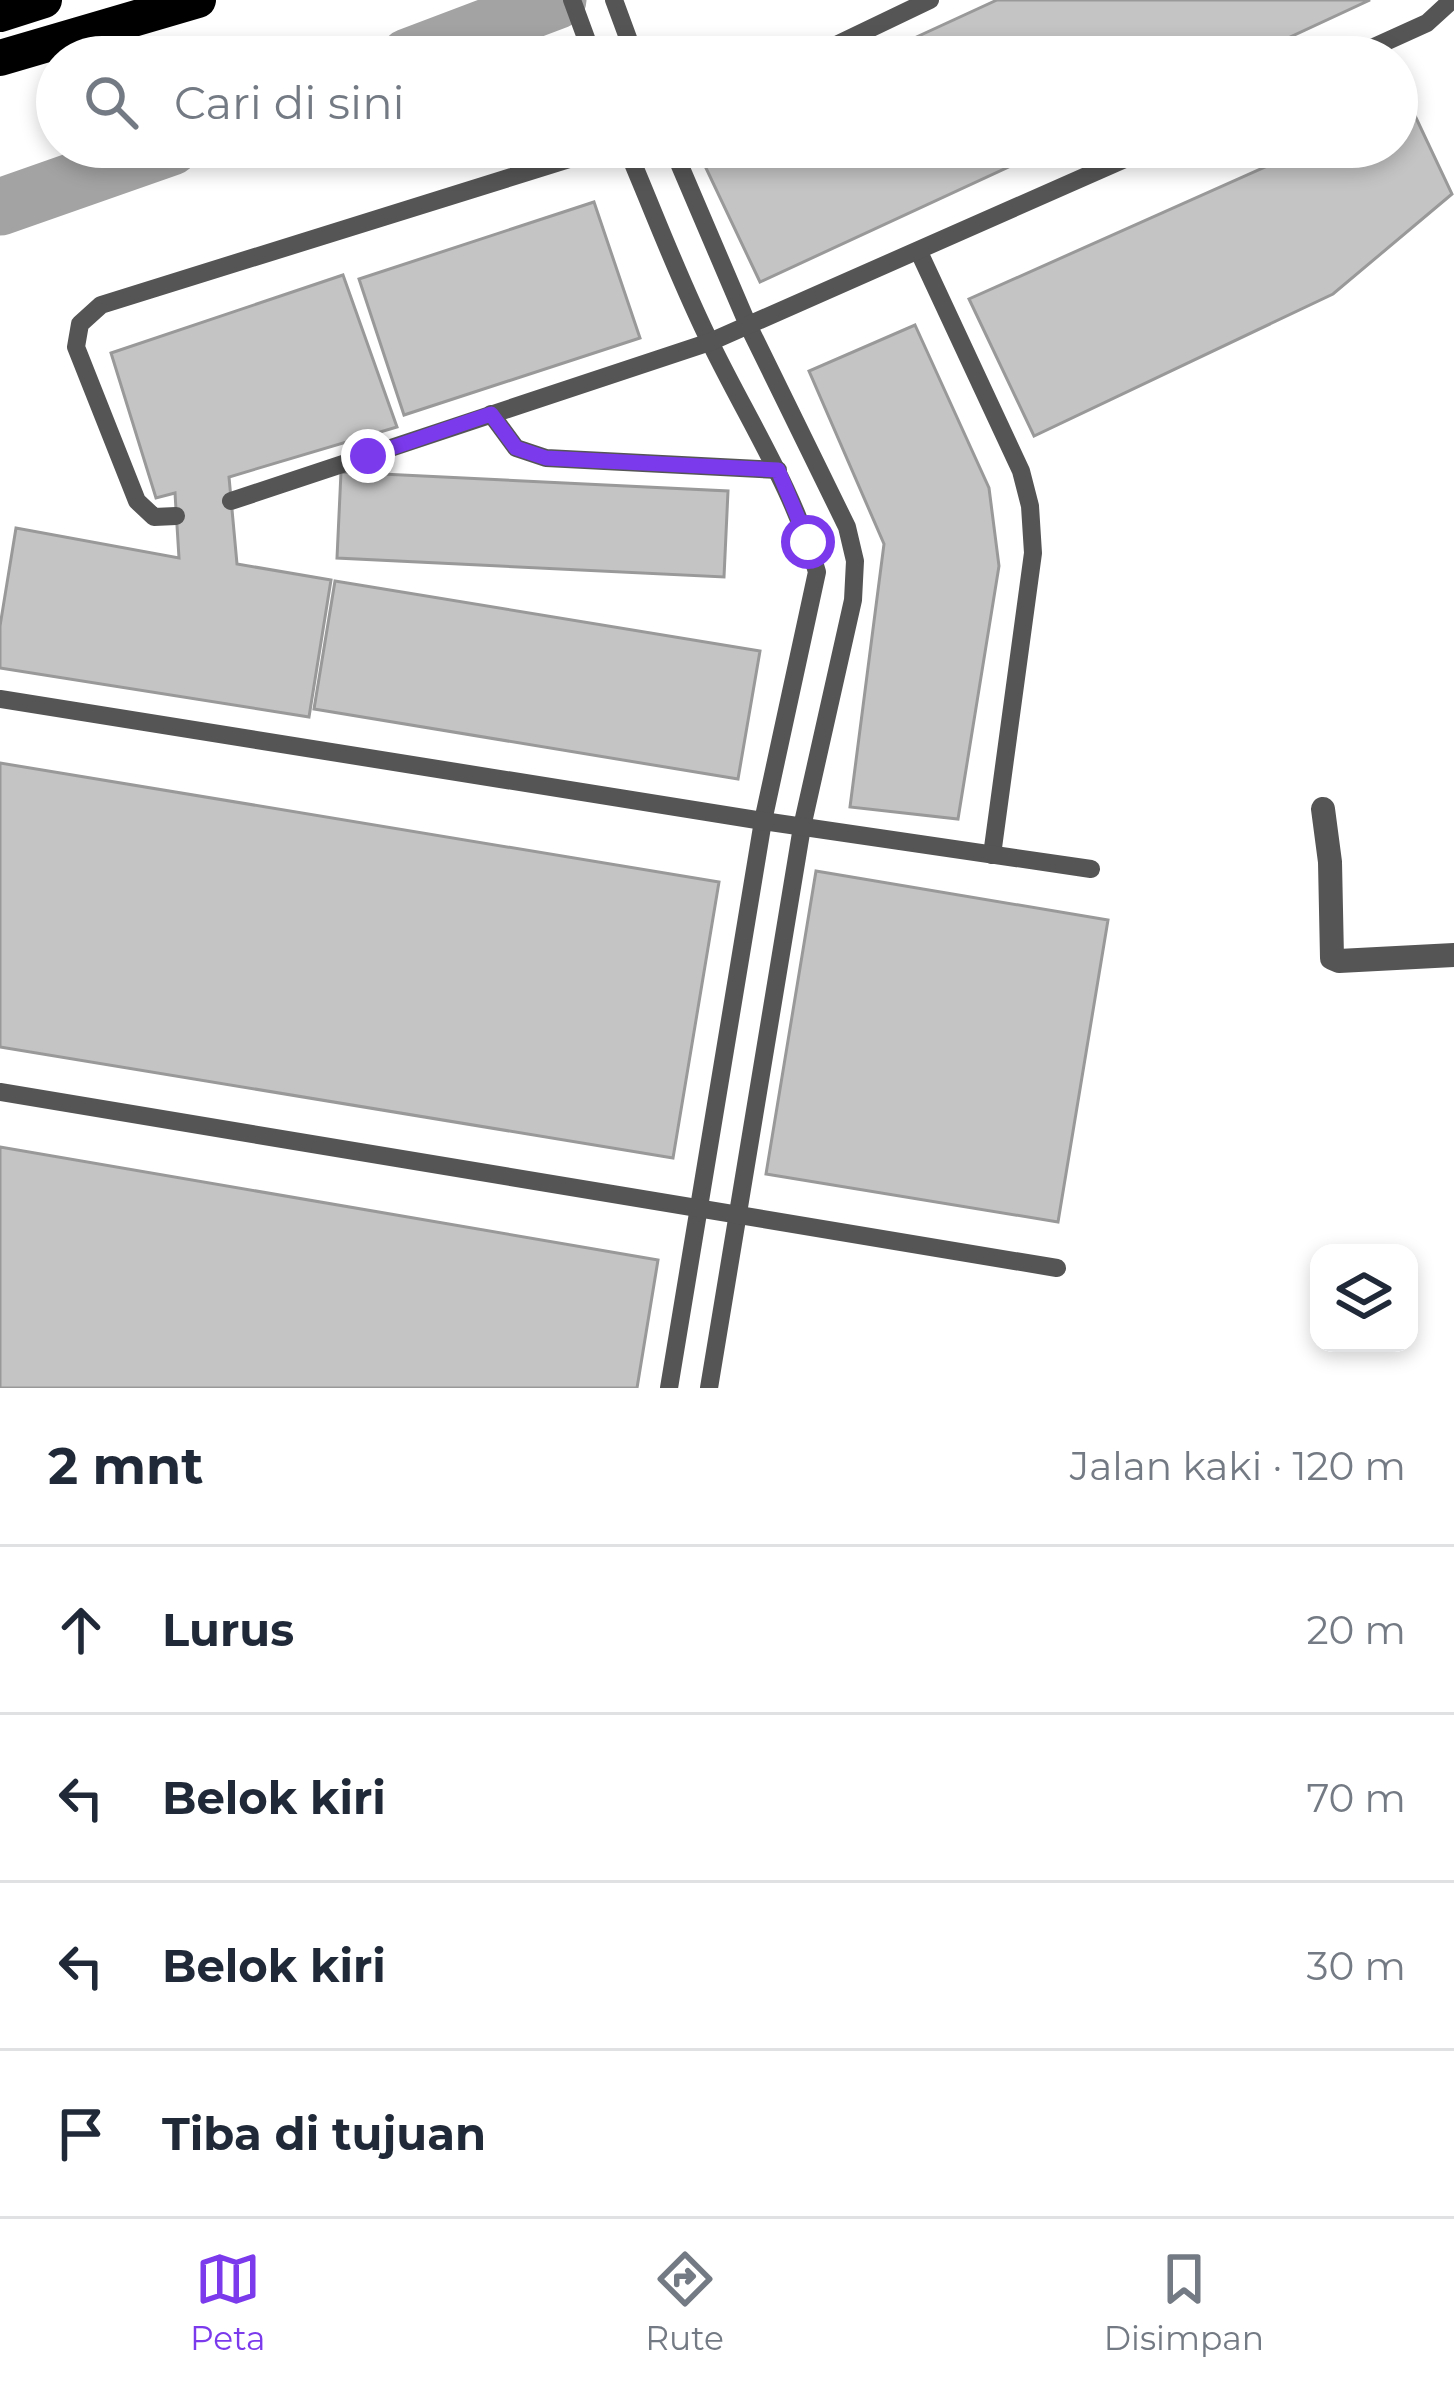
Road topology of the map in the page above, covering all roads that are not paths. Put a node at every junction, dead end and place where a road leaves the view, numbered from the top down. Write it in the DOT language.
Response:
graph roads {
  1 [pos="44,0"];
  2 [pos="198,0"];
  3 [pos="572,0"];
  4 [pos="614,0"];
  5 [pos="931,0"];
  6 [pos="1452,0"];
  7 [pos="0,14"];
  8 [pos="75,36"];
  9 [pos="585,36"];
  10 [pos="627,36"];
  11 [pos="855,36"];
  12 [pos="1398,36"];
  13 [pos="36,47"];
  14 [pos="0,58"];
  15 [pos="540,168"];
  16 [pos="635,168"];
  17 [pos="680,168"];
  18 [pos="1105,168"];
  19 [pos="919,252"];
  20 [pos="748,325"];
  21 [pos="710,342"];
  22 [pos="491,414"];
  23 [pos="778,470"];
  24 [pos="231,501"];
  25 [pos="176,516"];
  26 [pos="0,699"];
  27 [pos="1323,809"];
  28 [pos="763,821"];
  29 [pos="802,827"];
  30 [pos="992,855"];
  31 [pos="1091,869"];
  32 [pos="1454,955"];
  33 [pos="0,1092"];
  34 [pos="698,1210"];
  35 [pos="737,1216"];
  36 [pos="1058,1268"];
  37 [pos="669,1388"];
  38 [pos="709,1388"];
  1 -- 7 [label="highway"];
  2 -- 8 [label="highway"];
  3 -- 9 [label="lane"];
  4 -- 10 [label="lane"];
  5 -- 11 [label="lane"];
  6 -- 12 [label="lane"];
  13 -- 14 [label="highway"];
  15 -- 25 [label="lane"];
  16 -- 21 [label="lane"];
  17 -- 20 [label="lane"];
  18 -- 19 [label="lane"];
  19 -- 20 [label="lane"];
  19 -- 30 [label="lane"];
  20 -- 21 [label="lane"];
  20 -- 29 [label="lane"];
  21 -- 22 [label="lane"];
  21 -- 23 [label="lane"];
  22 -- 23 [label="lane"];
  22 -- 24 [label="lane"];
  23 -- 28 [label="lane"];
  26 -- 28 [label="lane"];
  27 -- 32 [label="street"];
  28 -- 29 [label="lane"];
  28 -- 34 [label="lane"];
  29 -- 30 [label="lane"];
  29 -- 35 [label="lane"];
  30 -- 31 [label="lane"];
  33 -- 34 [label="lane"];
  34 -- 35 [label="lane"];
  34 -- 37 [label="lane"];
  35 -- 36 [label="lane"];
  35 -- 38 [label="lane"];
}
